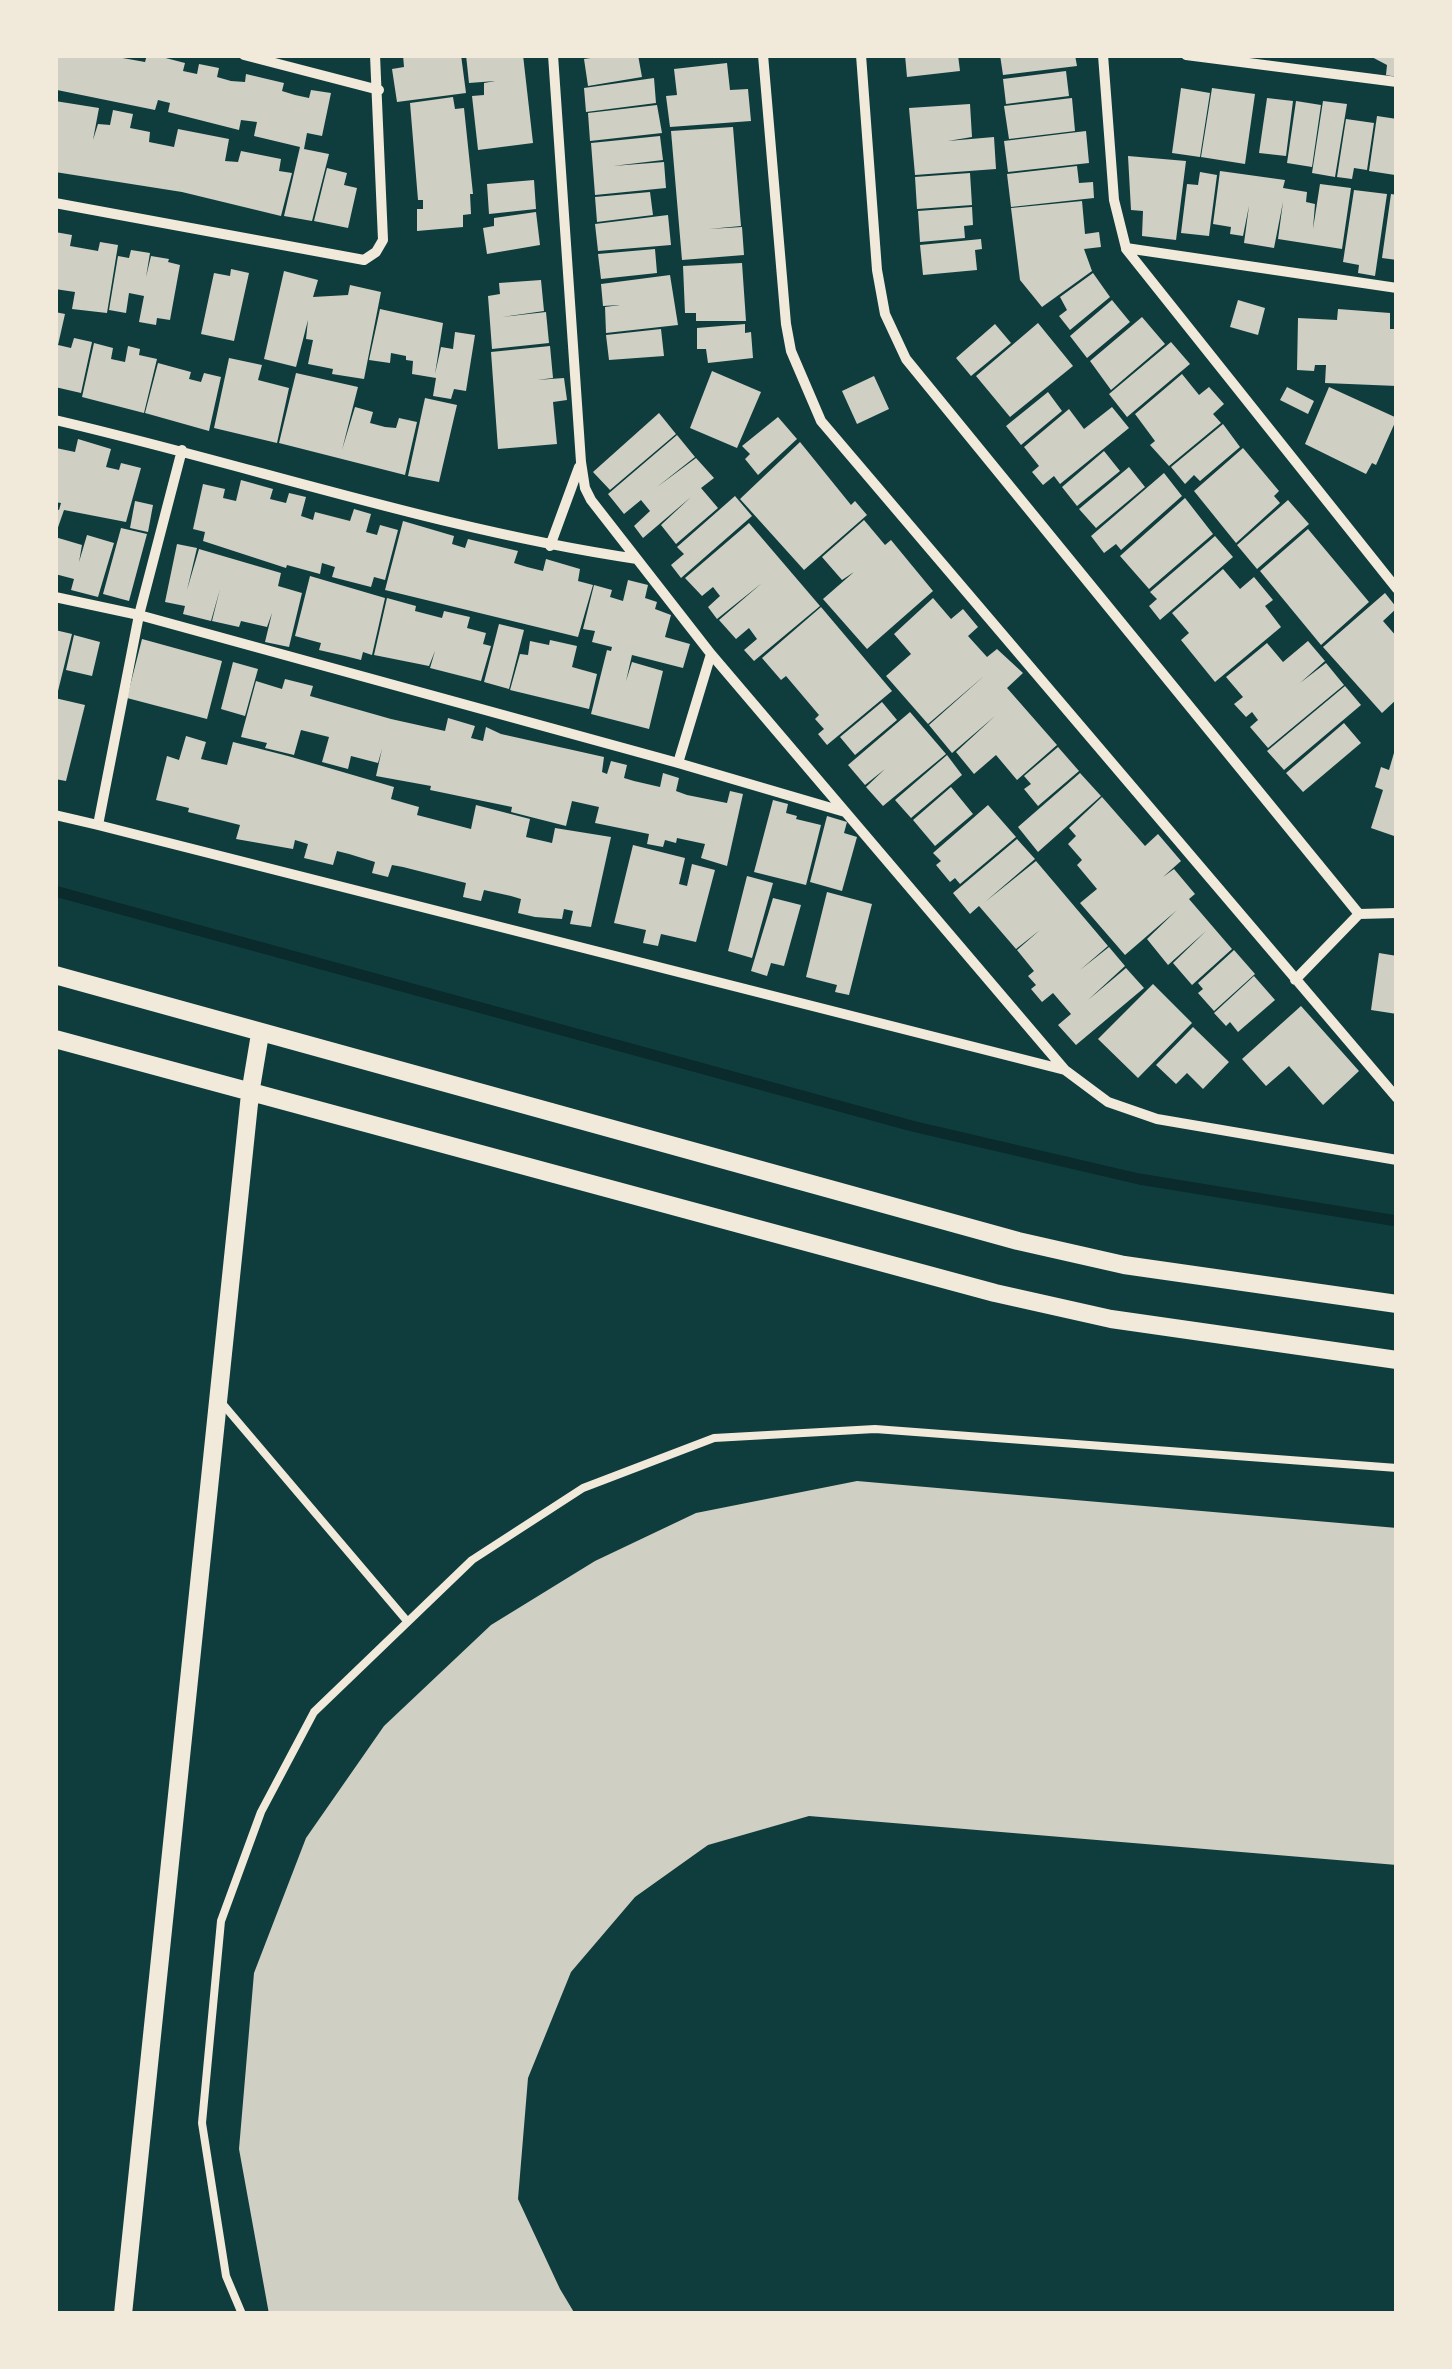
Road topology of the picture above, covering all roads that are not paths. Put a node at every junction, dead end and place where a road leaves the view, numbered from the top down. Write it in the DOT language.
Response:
graph roads {
  1 [pos="244,55"];
  2 [pos="375,55"];
  3 [pos="553,55"];
  4 [pos="762,55"];
  5 [pos="860,55"];
  6 [pos="1103,55"];
  7 [pos="1186,55"];
  8 [pos="1397,82"];
  9 [pos="378,90"];
  10 [pos="55,203"];
  11 [pos="1126,248"];
  12 [pos="1397,288"];
  13 [pos="55,420"];
  14 [pos="182,450"];
  15 [pos="581,462"];
  16 [pos="550,546"];
  17 [pos="639,560"];
  18 [pos="1397,589"];
  19 [pos="55,597"];
  20 [pos="139,615"];
  21 [pos="711,654"];
  22 [pos="678,763"];
  23 [pos="847,812"];
  24 [pos="55,815"];
  25 [pos="98,826"];
  26 [pos="1359,914"];
  27 [pos="1397,914"];
  28 [pos="55,975"];
  29 [pos="1296,980"];
  30 [pos="260,1034"];
  31 [pos="55,1039"];
  32 [pos="1066,1070"];
  33 [pos="250,1094"];
  34 [pos="1397,1098"];
  35 [pos="1397,1160"];
  36 [pos="1397,1304"];
  37 [pos="1397,1360"];
  38 [pos="218,1399"];
  39 [pos="1397,1468"];
  40 [pos="407,1621"];
  41 [pos="123,2314"];
  42 [pos="242,2314"];
  1 -- 9 [label="street"];
  2 -- 9 [label="street"];
  3 -- 15 [label="street"];
  4 -- 29 [label="street"];
  5 -- 26 [label="street"];
  6 -- 11 [label="street"];
  7 -- 8 [label="street"];
  9 -- 10 [label="street"];
  11 -- 12 [label="street"];
  11 -- 18 [label="street"];
  13 -- 14 [label="street"];
  14 -- 16 [label="street"];
  14 -- 20 [label="street"];
  15 -- 16 [label="street"];
  15 -- 17 [label="street"];
  16 -- 17 [label="street"];
  17 -- 21 [label="street"];
  19 -- 20 [label="street"];
  20 -- 22 [label="street"];
  20 -- 25 [label="street"];
  21 -- 22 [label="street"];
  21 -- 23 [label="street"];
  22 -- 23 [label="street"];
  23 -- 32 [label="street"];
  24 -- 25 [label="street"];
  25 -- 32 [label="street"];
  26 -- 27 [label="street"];
  26 -- 29 [label="street"];
  28 -- 30 [label="street"];
  29 -- 34 [label="street"];
  30 -- 33 [label="street"];
  30 -- 36 [label="street"];
  31 -- 33 [label="street"];
  32 -- 35 [label="street"];
  33 -- 37 [label="street"];
  33 -- 38 [label="street"];
  38 -- 40 [label="lane"];
  38 -- 41 [label="street"];
  39 -- 40 [label="lane"];
  40 -- 42 [label="lane"];
}
